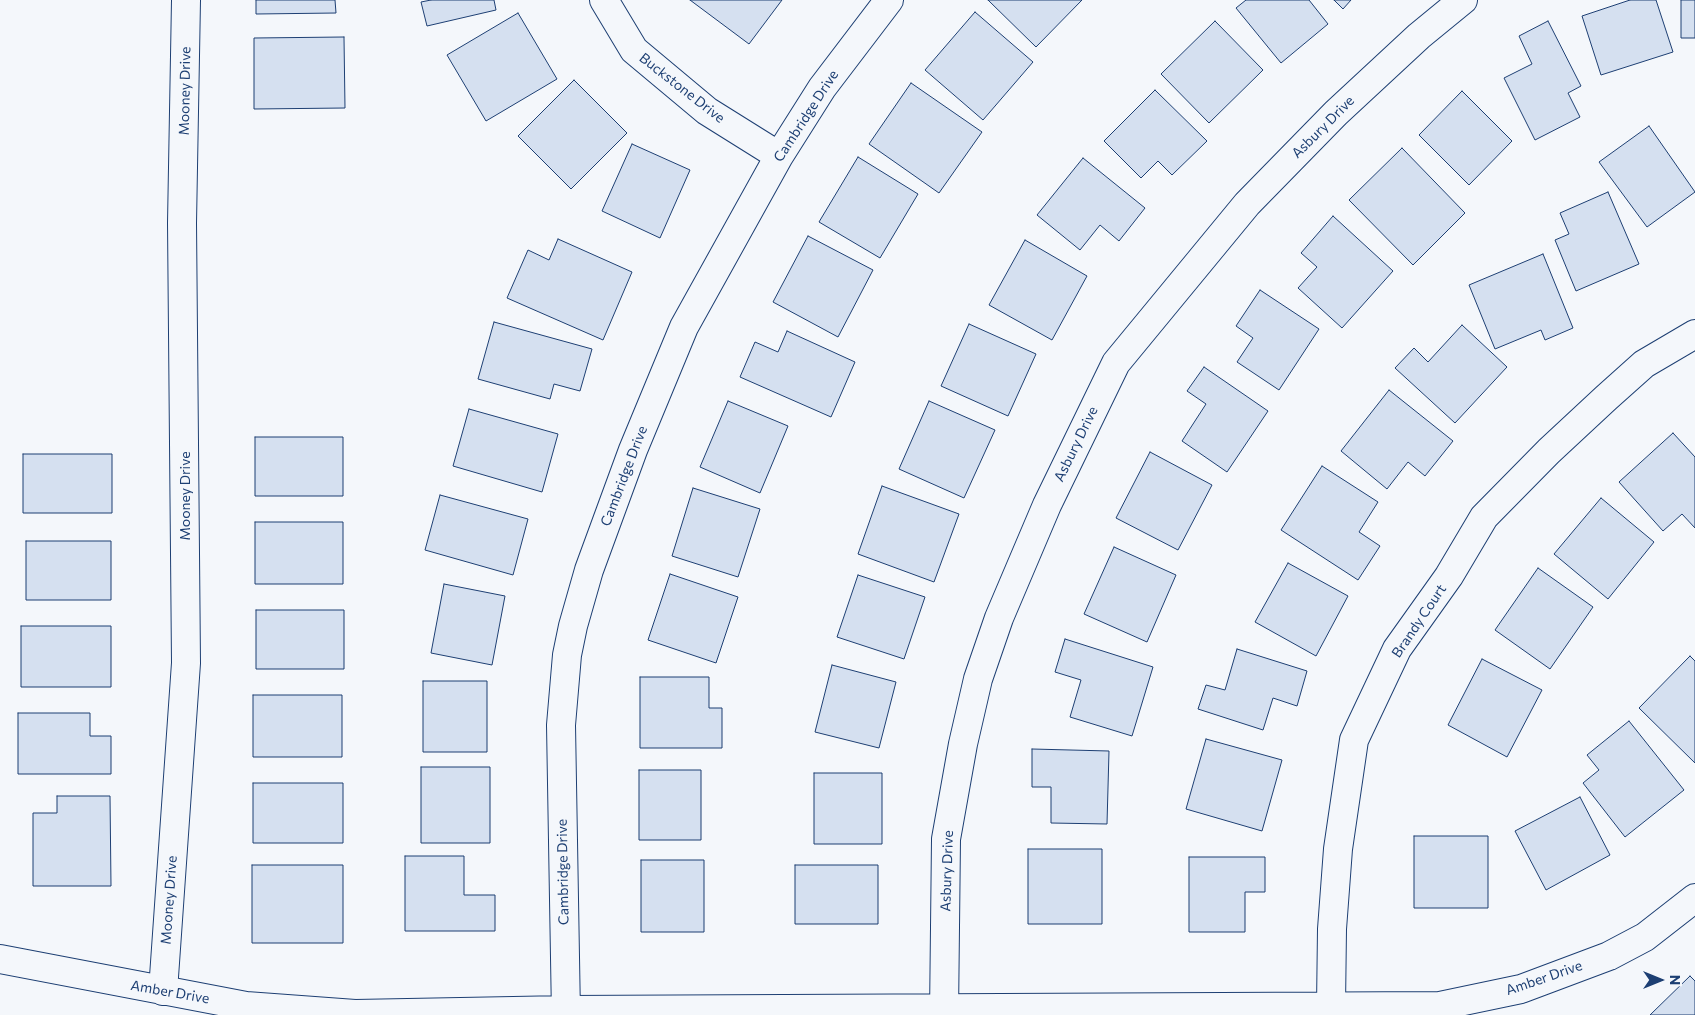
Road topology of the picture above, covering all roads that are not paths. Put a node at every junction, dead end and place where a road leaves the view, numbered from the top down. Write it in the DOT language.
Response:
graph roads {
  1 [pos="186,0"];
  2 [pos="604,0"];
  3 [pos="889,0"];
  4 [pos="1463,0"];
  5 [pos="779,156"];
  6 [pos="1695,334"];
  7 [pos="1695,898"];
  8 [pos="0,959"];
  9 [pos="163,991"];
  10 [pos="1331,1006"];
  11 [pos="566,1012"];
  12 [pos="944,1012"];
  1 -- 9 [label="street, Mooney Drive"];
  2 -- 5 [label="street, Buckstone Drive"];
  3 -- 5 [label="street, Cambridge Drive"];
  4 -- 12 [label="street, Asbury Drive"];
  5 -- 11 [label="street, Cambridge Drive"];
  6 -- 10 [label="street, Brandy Court"];
  7 -- 10 [label="street, Amber Drive"];
  8 -- 9 [label="street, Amber Drive"];
  9 -- 11 [label="street, Amber Drive"];
  10 -- 12 [label="street, Amber Drive"];
  11 -- 12 [label="street, Amber Drive"];
}
